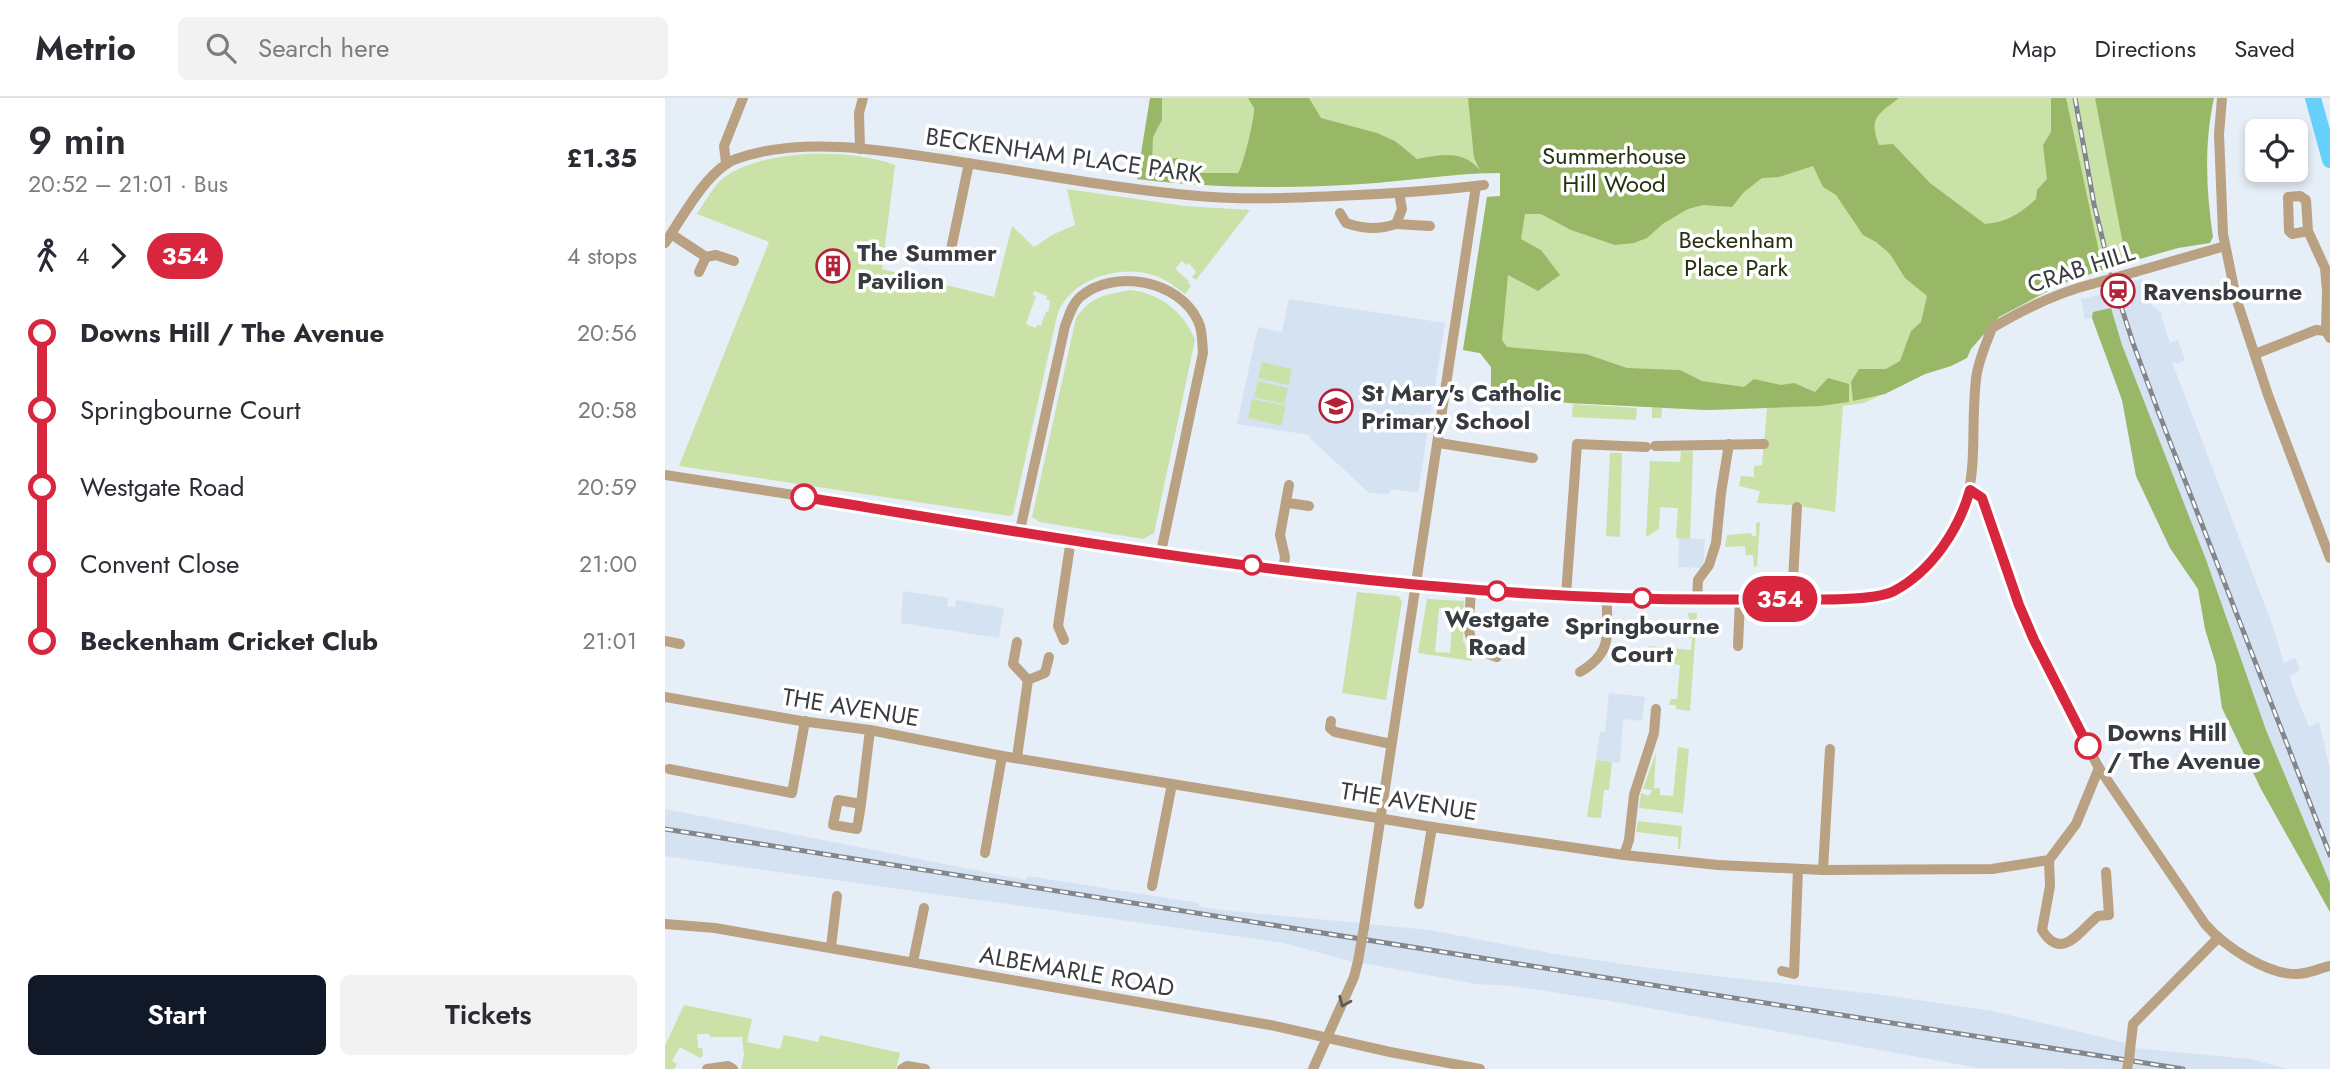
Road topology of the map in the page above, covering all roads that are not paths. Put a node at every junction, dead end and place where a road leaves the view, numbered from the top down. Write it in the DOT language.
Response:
graph roads {
  1 [pos="743,98"];
  2 [pos="863,98"];
  3 [pos="2222,98"];
  4 [pos="860,149"];
  5 [pos="726,163"];
  6 [pos="969,163"];
  7 [pos="1399,193"];
  8 [pos="1340,213"];
  9 [pos="1396,224"];
  10 [pos="1430,226"];
  11 [pos="2308,231"];
  12 [pos="668,239"];
  13 [pos="2225,246"];
  14 [pos="706,257"];
  15 [pos="949,258"];
  16 [pos="734,261"];
  17 [pos="699,272"];
  18 [pos="2328,334"];
  19 [pos="2255,354"];
  20 [pos="1439,443"];
  21 [pos="1729,444"];
  22 [pos="1764,444"];
  23 [pos="1533,458"];
  24 [pos="665,475"];
  25 [pos="1289,485"];
  26 [pos="1970,490"];
  27 [pos="1288,503"];
  28 [pos="1309,506"];
  29 [pos="1797,506"];
  30 [pos="1020,530"];
  31 [pos="1071,539"];
  32 [pos="1161,552"];
  33 [pos="2329,552"];
  34 [pos="1283,570"];
  35 [pos="1415,586"];
  36 [pos="1471,590"];
  37 [pos="1566,595"];
  38 [pos="1607,597"];
  39 [pos="1793,599"];
  40 [pos="1697,600"];
  41 [pos="1740,600"];
  42 [pos="1064,640"];
  43 [pos="665,641"];
  44 [pos="1017,642"];
  45 [pos="680,644"];
  46 [pos="1738,646"];
  47 [pos="1049,657"];
  48 [pos="1497,657"];
  49 [pos="1580,672"];
  50 [pos="1028,680"];
  51 [pos="665,697"];
  52 [pos="1656,709"];
  53 [pos="1331,721"];
  54 [pos="805,722"];
  55 [pos="870,730"];
  56 [pos="1391,744"];
  57 [pos="1830,749"];
  58 [pos="1002,756"];
  59 [pos="1017,757"];
  60 [pos="2099,768"];
  61 [pos="669,769"];
  62 [pos="1172,784"];
  63 [pos="861,804"];
  64 [pos="1379,818"];
  65 [pos="1432,827"];
  66 [pos="985,853"];
  67 [pos="1624,855"];
  68 [pos="2049,860"];
  69 [pos="1798,869"];
  70 [pos="1823,870"];
  71 [pos="2106,872"];
  72 [pos="1152,886"];
  73 [pos="837,896"];
  74 [pos="1419,904"];
  75 [pos="924,908"];
  76 [pos="665,924"];
  77 [pos="2218,939"];
  78 [pos="831,947"];
  79 [pos="913,962"];
  80 [pos="2330,966"];
  81 [pos="1782,971"];
  82 [pos="1328,1038"];
  83 [pos="2128,1064"];
  84 [pos="707,1069"];
  85 [pos="733,1069"];
  86 [pos="902,1069"];
  87 [pos="925,1069"];
  88 [pos="1313,1069"];
  89 [pos="1480,1069"];
  1 -- 5 [label="street"];
  2 -- 4 [label="street"];
  3 -- 13 [label="street"];
  4 -- 5 [label="street, BECKENHAM PLACE PARK"];
  4 -- 6 [label="street, BECKENHAM PLACE PARK"];
  5 -- 12 [label="street"];
  6 -- 7 [label="street, BECKENHAM PLACE PARK"];
  6 -- 15 [label="street"];
  7 -- 9 [label="street"];
  7 -- 20 [label="street, BECKENHAM PLACE PARK"];
  8 -- 9 [label="street"];
  9 -- 10 [label="street"];
  11 -- 18 [label="street"];
  12 -- 14 [label="street"];
  13 -- 19 [label="street"];
  13 -- 26 [label="street, CRAB HILL, bridge"];
  14 -- 16 [label="street"];
  14 -- 17 [label="street"];
  18 -- 19 [label="street"];
  19 -- 33 [label="street"];
  20 -- 23 [label="street"];
  20 -- 35 [label="street"];
  21 -- 22 [label="street"];
  21 -- 37 [label="street"];
  21 -- 40 [label="street"];
  24 -- 30 [label="street, CRAB HILL"];
  25 -- 27 [label="street"];
  26 -- 39 [label="street, CRAB HILL"];
  26 -- 60 [label="street"];
  27 -- 28 [label="street"];
  27 -- 34 [label="street"];
  29 -- 39 [label="street"];
  30 -- 31 [label="street, CRAB HILL"];
  30 -- 32 [label="street"];
  31 -- 32 [label="street, CRAB HILL"];
  31 -- 42 [label="street"];
  32 -- 34 [label="street, CRAB HILL"];
  34 -- 35 [label="street, CRAB HILL"];
  35 -- 36 [label="street, CRAB HILL"];
  35 -- 56 [label="street"];
  36 -- 37 [label="street, CRAB HILL"];
  36 -- 48 [label="street"];
  37 -- 38 [label="street, CRAB HILL"];
  38 -- 40 [label="street, CRAB HILL"];
  38 -- 49 [label="street"];
  39 -- 41 [label="street, CRAB HILL"];
  40 -- 41 [label="street, CRAB HILL"];
  41 -- 46 [label="street"];
  43 -- 45 [label="street"];
  44 -- 50 [label="street"];
  47 -- 50 [label="street"];
  50 -- 59 [label="street"];
  51 -- 54 [label="street, THE AVENUE"];
  52 -- 67 [label="street"];
  53 -- 56 [label="street"];
  54 -- 55 [label="street, THE AVENUE"];
  54 -- 61 [label="street"];
  55 -- 58 [label="street, THE AVENUE"];
  55 -- 63 [label="street"];
  56 -- 64 [label="street"];
  57 -- 70 [label="street"];
  58 -- 59 [label="street, THE AVENUE"];
  58 -- 66 [label="street"];
  59 -- 62 [label="street, THE AVENUE"];
  60 -- 68 [label="street"];
  60 -- 77 [label="street"];
  62 -- 64 [label="street, THE AVENUE"];
  62 -- 72 [label="street"];
  64 -- 65 [label="street, THE AVENUE"];
  64 -- 82 [label="street, one-way, bridge"];
  65 -- 67 [label="street, THE AVENUE"];
  65 -- 74 [label="street"];
  67 -- 69 [label="street, THE AVENUE"];
  68 -- 70 [label="street, THE AVENUE"];
  68 -- 71 [label="street"];
  69 -- 70 [label="street, THE AVENUE"];
  69 -- 81 [label="street"];
  73 -- 78 [label="street"];
  75 -- 79 [label="street"];
  76 -- 78 [label="street, ALBEMARLE ROAD"];
  77 -- 80 [label="street"];
  77 -- 83 [label="street"];
  78 -- 79 [label="street, ALBEMARLE ROAD"];
  79 -- 82 [label="street, ALBEMARLE ROAD"];
  82 -- 88 [label="street"];
  82 -- 89 [label="street, ALBEMARLE ROAD"];
  84 -- 85 [label="street"];
  86 -- 87 [label="street"];
}
